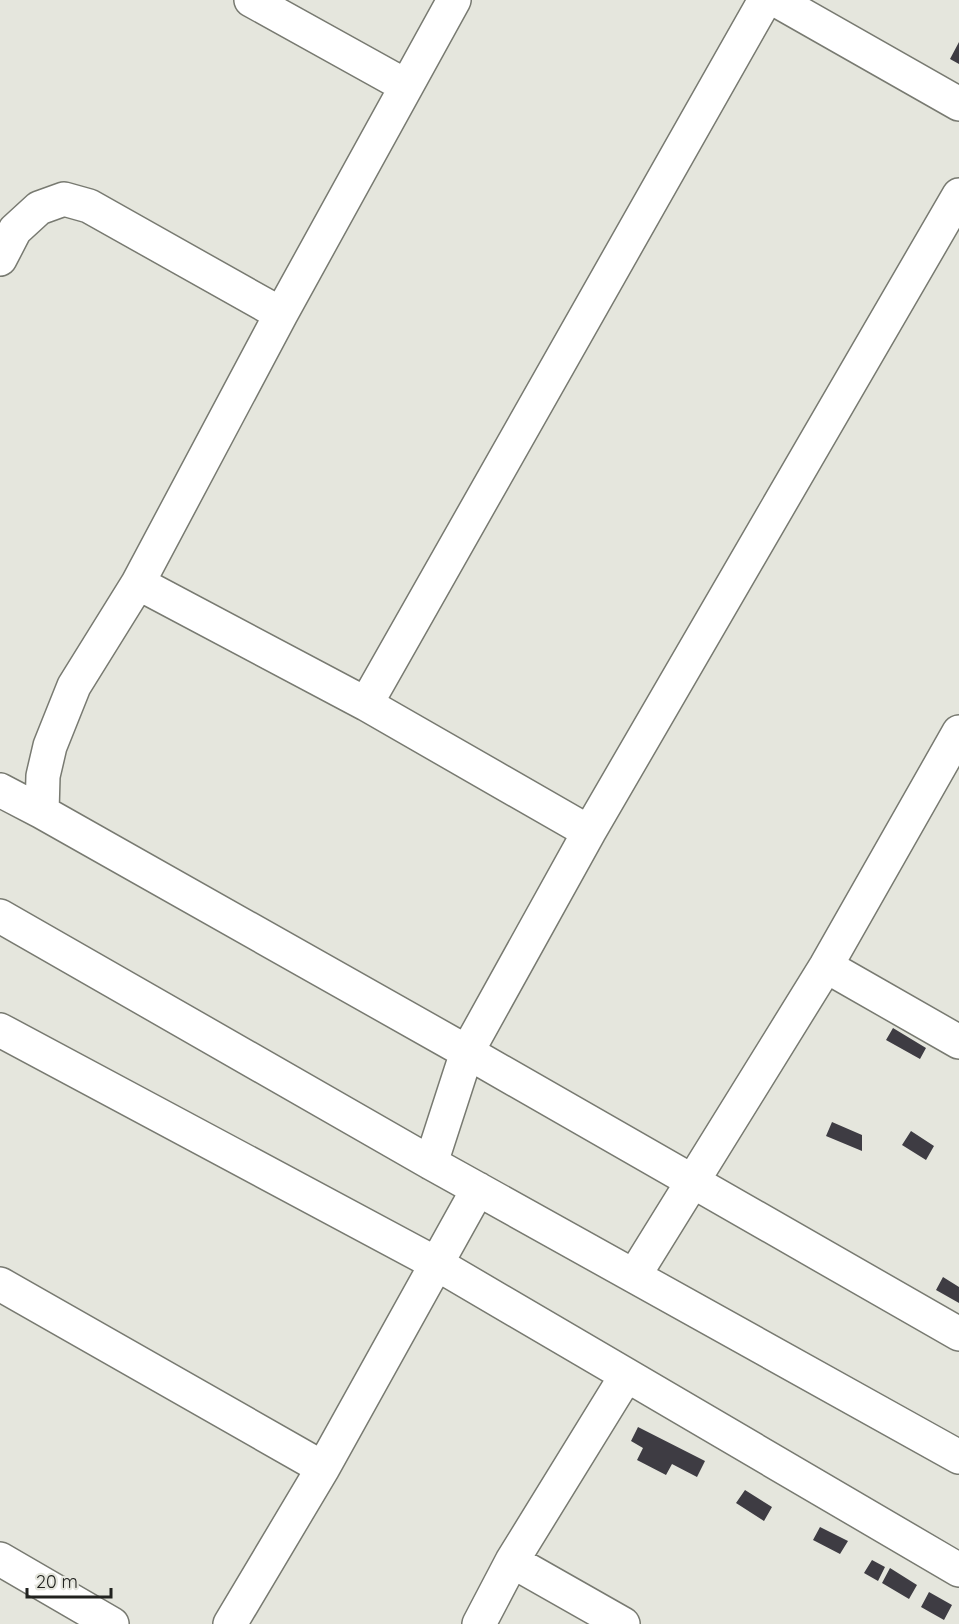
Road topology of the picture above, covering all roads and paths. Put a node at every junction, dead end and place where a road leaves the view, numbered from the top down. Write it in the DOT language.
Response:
graph roads {
  1 [pos="252,0"];
  2 [pos="454,0"];
  3 [pos="765,0"];
  4 [pos="776,0"];
  5 [pos="406,86"];
  6 [pos="959,104"];
  7 [pos="959,195"];
  8 [pos="0,259"];
  9 [pos="281,314"];
  10 [pos="138,583"];
  11 [pos="366,704"];
  12 [pos="959,733"];
  13 [pos="0,790"];
  14 [pos="42,812"];
  15 [pos="589,832"];
  16 [pos="0,916"];
  17 [pos="826,966"];
  18 [pos="0,1030"];
  19 [pos="959,1042"];
  20 [pos="467,1052"];
  21 [pos="431,1163"];
  22 [pos="692,1182"];
  23 [pos="478,1189"];
  24 [pos="437,1264"];
  25 [pos="634,1276"];
  26 [pos="0,1284"];
  27 [pos="959,1334"];
  28 [pos="626,1376"];
  29 [pos="959,1457"];
  30 [pos="323,1468"];
  31 [pos="0,1558"];
  32 [pos="512,1561"];
  33 [pos="959,1569"];
  34 [pos="112,1624"];
  35 [pos="230,1624"];
  36 [pos="479,1624"];
  37 [pos="622,1624"];
  1 -- 5 [label="street"];
  2 -- 5 [label="street"];
  3 -- 11 [label="street"];
  4 -- 6 [label="street"];
  5 -- 9 [label="street"];
  7 -- 15 [label="street"];
  8 -- 9 [label="street"];
  9 -- 10 [label="street"];
  10 -- 11 [label="street"];
  10 -- 14 [label="street"];
  11 -- 15 [label="street"];
  12 -- 17 [label="street"];
  13 -- 14 [label="street"];
  14 -- 20 [label="street"];
  15 -- 20 [label="street"];
  16 -- 21 [label="street"];
  17 -- 19 [label="street"];
  17 -- 22 [label="street"];
  18 -- 24 [label="street"];
  20 -- 21 [label="street"];
  20 -- 22 [label="street"];
  21 -- 23 [label="street"];
  22 -- 25 [label="street"];
  22 -- 27 [label="street"];
  23 -- 24 [label="street"];
  23 -- 25 [label="street"];
  24 -- 28 [label="street"];
  24 -- 30 [label="street"];
  25 -- 29 [label="street"];
  26 -- 30 [label="street"];
  28 -- 32 [label="street"];
  28 -- 33 [label="street"];
  30 -- 35 [label="street"];
  31 -- 34 [label="street"];
  32 -- 36 [label="street"];
  32 -- 37 [label="street"];
}
